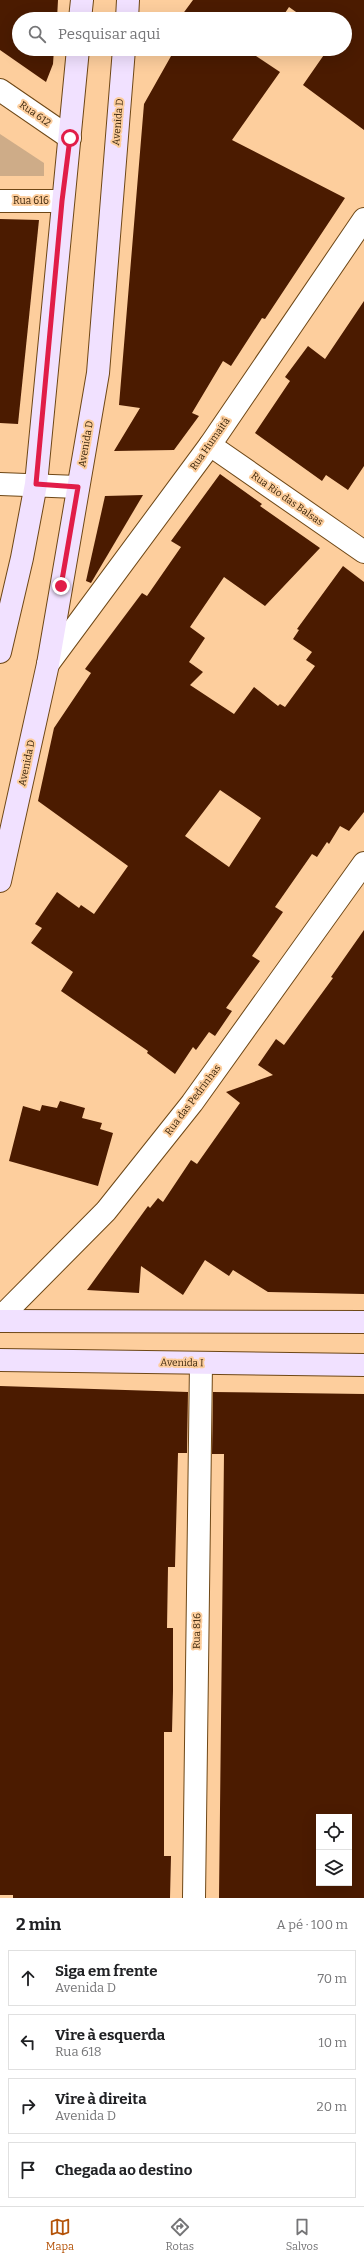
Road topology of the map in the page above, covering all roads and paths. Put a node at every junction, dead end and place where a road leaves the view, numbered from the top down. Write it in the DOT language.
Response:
graph roads {
  1 [pos="82,0"];
  2 [pos="128,0"];
  3 [pos="81,12"];
  4 [pos="127,12"];
  5 [pos="77,56"];
  6 [pos="123,56"];
  7 [pos="0,90"];
  8 [pos="70,138"];
  9 [pos="0,201"];
  10 [pos="62,201"];
  11 [pos="364,219"];
  12 [pos="210,445"];
  13 [pos="0,484"];
  14 [pos="36,484"];
  15 [pos="78,487"];
  16 [pos="364,552"];
  17 [pos="0,652"];
  18 [pos="48,664"];
  19 [pos="364,863"];
  20 [pos="0,881"];
  21 [pos="0,1318"];
  22 [pos="0,1321"];
  23 [pos="364,1322"];
  24 [pos="0,1360"];
  25 [pos="200,1364"];
  26 [pos="364,1365"];
  27 [pos="194,1898"];
  1 -- 3 [label="street"];
  2 -- 4 [label="street"];
  5 -- 8 [label="street"];
  6 -- 15 [label="street, Avenida D"];
  7 -- 8 [label="street, Rua 612"];
  8 -- 10 [label="street"];
  9 -- 10 [label="street, Rua 616"];
  10 -- 14 [label="street"];
  11 -- 12 [label="street, Rua Humaitá"];
  12 -- 16 [label="street, Rua Rio das Balsas"];
  12 -- 18 [label="street, Rua Humaitá"];
  13 -- 14 [label="street"];
  14 -- 15 [label="street"];
  14 -- 17 [label="street"];
  15 -- 18 [label="street, Avenida D"];
  18 -- 20 [label="street, Avenida D"];
  19 -- 21 [label="street, Rua das Pedrinhas"];
  22 -- 23 [label="street"];
  24 -- 25 [label="street, Avenida I"];
  25 -- 26 [label="street, Avenida I"];
  25 -- 27 [label="street, Rua 816"];
}
